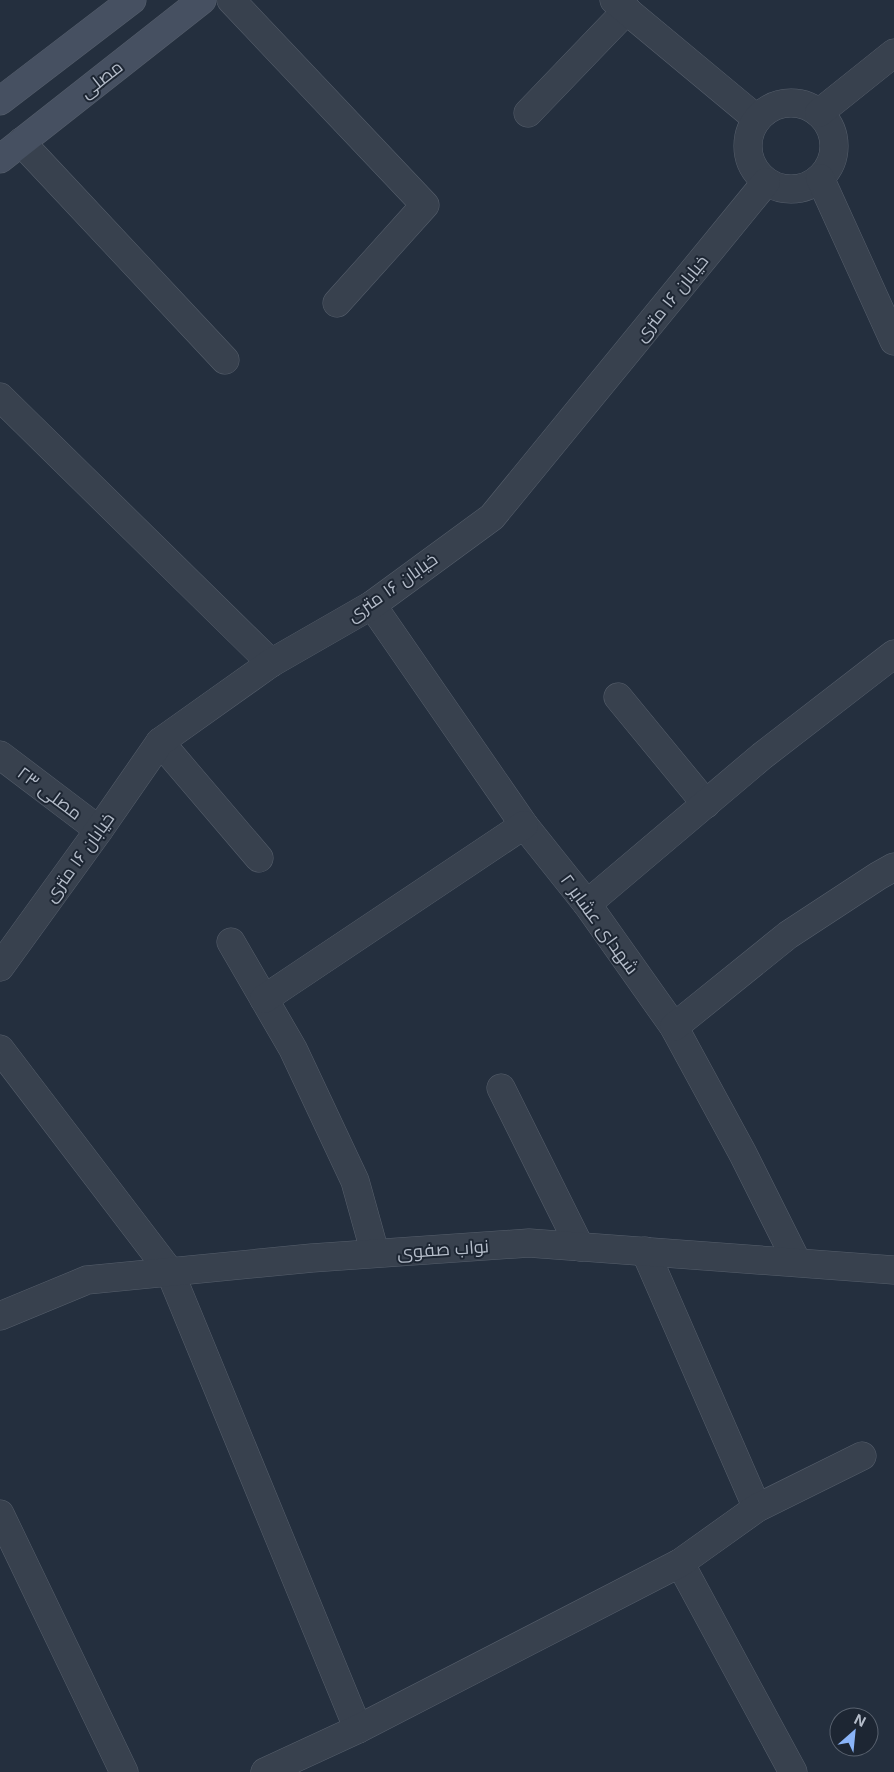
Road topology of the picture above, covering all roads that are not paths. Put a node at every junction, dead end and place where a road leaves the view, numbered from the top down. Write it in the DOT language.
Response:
graph roads {
  1 [pos="132,0"];
  2 [pos="202,0"];
  3 [pos="230,0"];
  4 [pos="620,5"];
  5 [pos="894,53"];
  6 [pos="0,101"];
  7 [pos="528,112"];
  8 [pos="819,113"];
  9 [pos="757,119"];
  10 [pos="22,142"];
  11 [pos="0,159"];
  12 [pos="820,178"];
  13 [pos="766,182"];
  14 [pos="337,303"];
  15 [pos="894,341"];
  16 [pos="225,360"];
  17 [pos="0,398"];
  18 [pos="372,605"];
  19 [pos="894,654"];
  20 [pos="271,663"];
  21 [pos="618,697"];
  22 [pos="160,742"];
  23 [pos="0,755"];
  24 [pos="706,804"];
  25 [pos="524,825"];
  26 [pos="100,830"];
  27 [pos="259,858"];
  28 [pos="894,867"];
  29 [pos="587,904"];
  30 [pos="231,942"];
  31 [pos="0,967"];
  32 [pos="264,999"];
  33 [pos="674,1027"];
  34 [pos="0,1050"];
  35 [pos="500,1088"];
  36 [pos="580,1247"];
  37 [pos="645,1251"];
  38 [pos="375,1254"];
  39 [pos="797,1262"];
  40 [pos="894,1270"];
  41 [pos="170,1272"];
  42 [pos="0,1316"];
  43 [pos="862,1456"];
  44 [pos="757,1508"];
  45 [pos="0,1514"];
  46 [pos="680,1563"];
  47 [pos="358,1728"];
  48 [pos="124,1772"];
  49 [pos="265,1772"];
  50 [pos="793,1772"];
  1 -- 6 [label="main road"];
  2 -- 10 [label="main road, مصلی"];
  3 -- 14 [label="street"];
  4 -- 7 [label="street"];
  4 -- 9 [label="street"];
  5 -- 8 [label="street"];
  8 -- 9 [label="street"];
  8 -- 12 [label="street"];
  9 -- 13 [label="street"];
  10 -- 11 [label="main road, مصلی"];
  10 -- 16 [label="street"];
  12 -- 13 [label="street"];
  12 -- 15 [label="street"];
  13 -- 18 [label="street, خیابان ۱۶ متری"];
  17 -- 20 [label="street"];
  18 -- 20 [label="street, خیابان ۱۶ متری"];
  18 -- 25 [label="street, شهدای عشایر ۲"];
  19 -- 24 [label="street"];
  20 -- 22 [label="street, خیابان ۱۶ متری"];
  21 -- 24 [label="street"];
  22 -- 26 [label="street, خیابان ۱۶ متری"];
  22 -- 27 [label="street"];
  23 -- 26 [label="street, مصلی ۲۳"];
  24 -- 29 [label="street"];
  25 -- 29 [label="street, شهدای عشایر ۲"];
  25 -- 32 [label="street"];
  26 -- 31 [label="street, خیابان ۱۶ متری"];
  28 -- 33 [label="street"];
  29 -- 33 [label="street, شهدای عشایر ۲"];
  30 -- 32 [label="street"];
  32 -- 38 [label="street"];
  33 -- 39 [label="street, شهدای عشایر ۲"];
  34 -- 41 [label="street"];
  35 -- 36 [label="street"];
  36 -- 37 [label="street, نواب صفوی"];
  36 -- 38 [label="street, نواب صفوی"];
  37 -- 39 [label="street, نواب صفوی"];
  37 -- 44 [label="street"];
  38 -- 41 [label="street, نواب صفوی"];
  39 -- 40 [label="street, نواب صفوی"];
  41 -- 42 [label="street, نواب صفوی"];
  41 -- 47 [label="street"];
  43 -- 44 [label="street"];
  44 -- 46 [label="street"];
  45 -- 48 [label="street"];
  46 -- 47 [label="street"];
  46 -- 50 [label="street"];
  47 -- 49 [label="street"];
}
